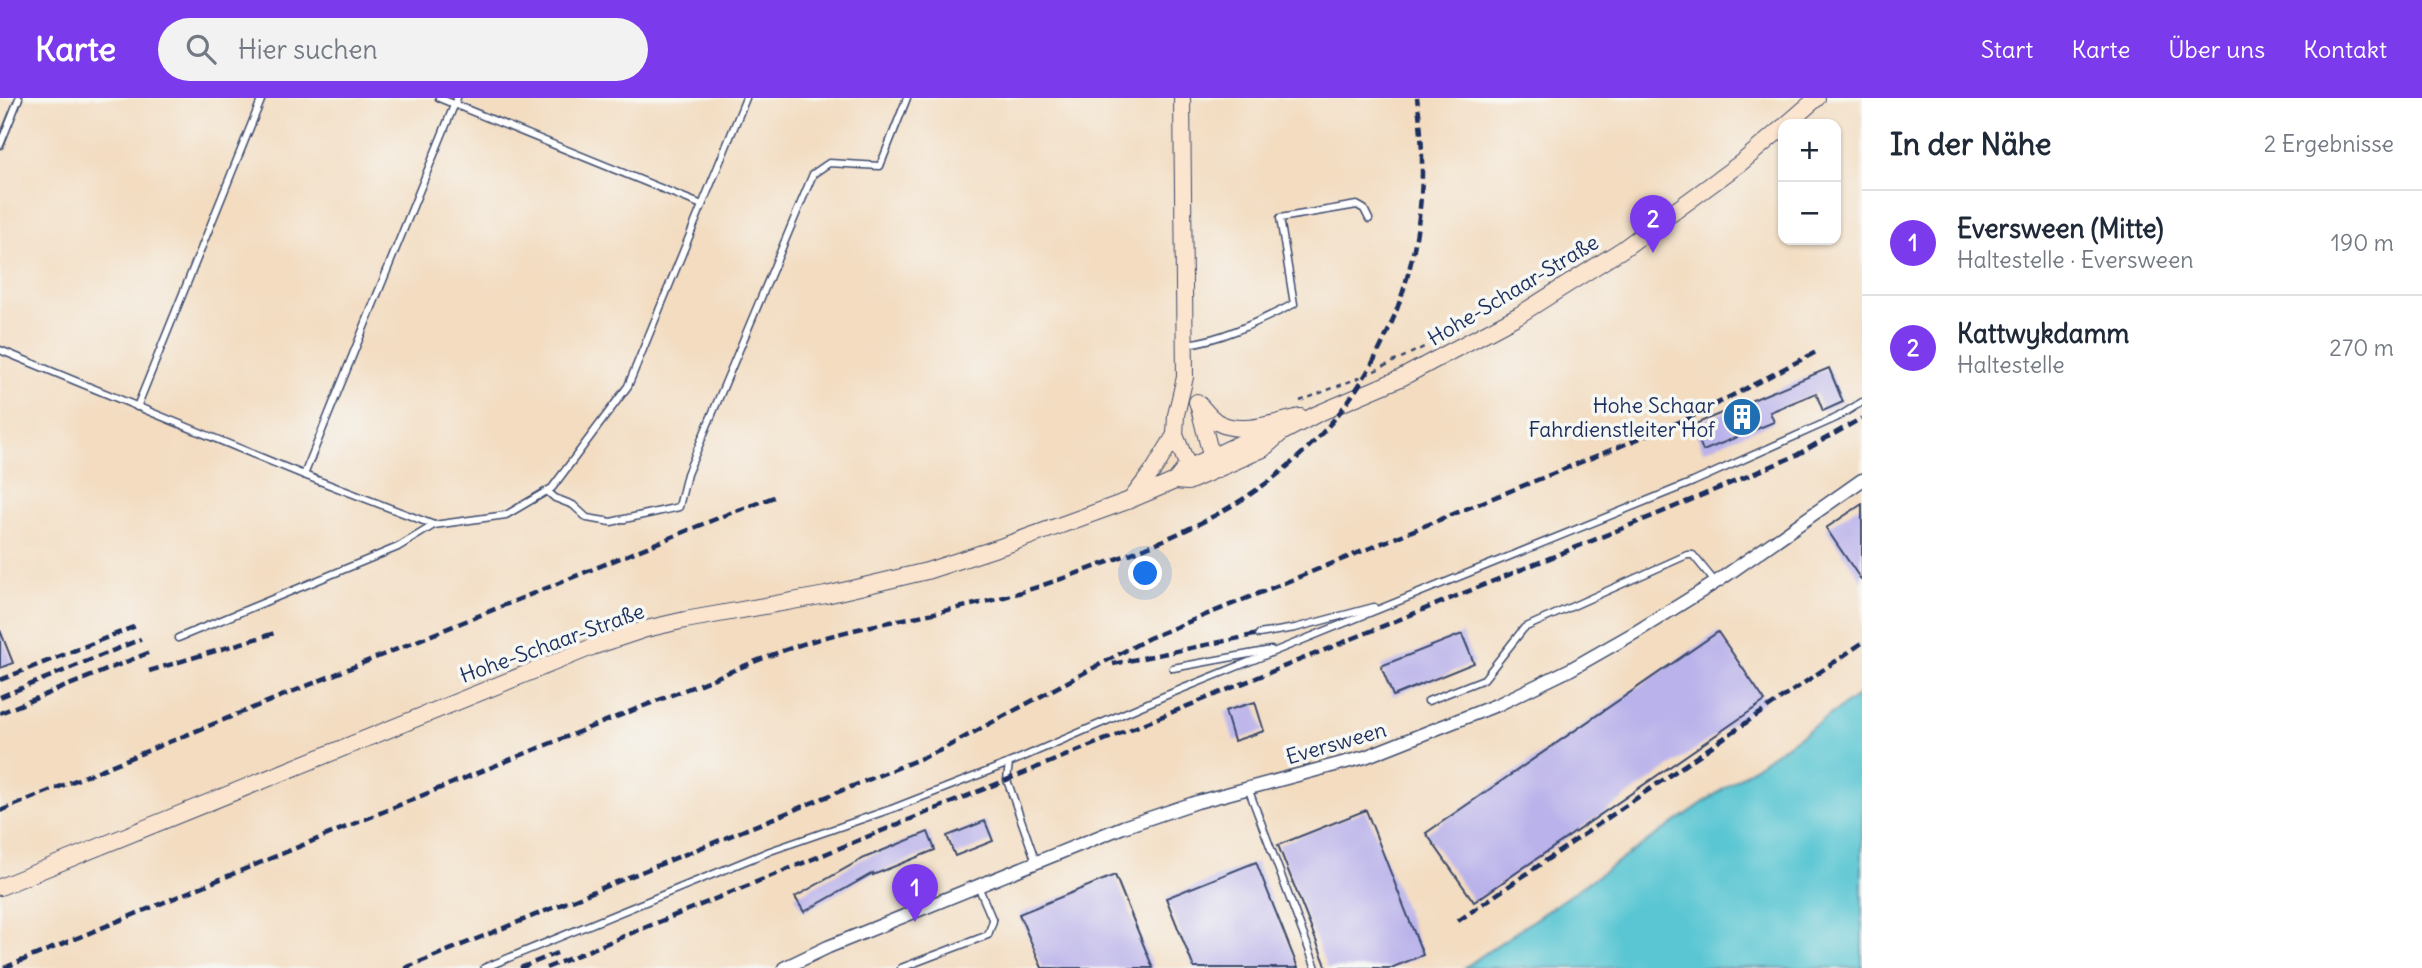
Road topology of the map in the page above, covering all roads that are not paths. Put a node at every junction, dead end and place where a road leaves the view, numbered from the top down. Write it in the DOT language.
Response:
graph roads {
  1 [pos="19,98"];
  2 [pos="262,98"];
  3 [pos="439,98"];
  4 [pos="746,98"];
  5 [pos="907,98"];
  6 [pos="1182,98"];
  7 [pos="1817,98"];
  8 [pos="455,101"];
  9 [pos="1793,119"];
  10 [pos="1778,132"];
  11 [pos="0,145"];
  12 [pos="702,205"];
  13 [pos="1369,219"];
  14 [pos="1184,344"];
  15 [pos="0,350"];
  16 [pos="1185,377"];
  17 [pos="1197,402"];
  18 [pos="1862,402"];
  19 [pos="137,407"];
  20 [pos="1317,414"];
  21 [pos="1175,435"];
  22 [pos="1213,464"];
  23 [pos="1191,474"];
  24 [pos="304,475"];
  25 [pos="1862,480"];
  26 [pos="547,491"];
  27 [pos="1130,500"];
  28 [pos="434,525"];
  29 [pos="1715,582"];
  30 [pos="1393,603"];
  31 [pos="1259,634"];
  32 [pos="178,638"];
  33 [pos="1287,647"];
  34 [pos="1173,668"];
  35 [pos="1428,701"];
  36 [pos="1009,763"];
  37 [pos="1248,788"];
  38 [pos="1037,862"];
  39 [pos="978,886"];
  40 [pos="0,887"];
  41 [pos="484,968"];
  42 [pos="784,968"];
  43 [pos="901,968"];
  44 [pos="1316,968"];
  1 -- 11 [label="lane"];
  2 -- 19 [label="lane"];
  3 -- 8 [label="lane"];
  4 -- 12 [label="lane"];
  5 -- 26 [label="lane"];
  6 -- 14 [label="main road"];
  7 -- 9 [label="main road, Hohe-Schaar-Straße"];
  8 -- 12 [label="lane"];
  8 -- 24 [label="lane"];
  10 -- 20 [label="main road, Hohe-Schaar-Straße"];
  12 -- 26 [label="lane"];
  13 -- 14 [label="lane"];
  14 -- 16 [label="main road"];
  15 -- 19 [label="lane"];
  16 -- 17 [label="main road"];
  16 -- 21 [label="main road"];
  17 -- 20 [label="main road"];
  17 -- 22 [label="main road"];
  18 -- 30 [label="lane"];
  19 -- 24 [label="lane"];
  20 -- 22 [label="main road, Hohe-Schaar-Straße"];
  21 -- 23 [label="main road"];
  21 -- 27 [label="main road"];
  22 -- 23 [label="main road, Hohe-Schaar-Straße"];
  23 -- 27 [label="main road, Hohe-Schaar-Straße"];
  24 -- 28 [label="lane"];
  25 -- 29 [label="street, Eversween"];
  26 -- 28 [label="lane"];
  27 -- 40 [label="main road, Hohe-Schaar-Straße"];
  28 -- 32 [label="lane"];
  29 -- 35 [label="lane"];
  29 -- 37 [label="street, Eversween"];
  30 -- 31 [label="lane"];
  30 -- 33 [label="lane"];
  33 -- 34 [label="lane"];
  33 -- 36 [label="lane"];
  36 -- 38 [label="lane"];
  36 -- 41 [label="lane"];
  37 -- 38 [label="street, Eversween"];
  37 -- 44 [label="lane"];
  38 -- 39 [label="street, Eversween"];
  39 -- 42 [label="street, Eversween"];
  39 -- 43 [label="lane"];
}
